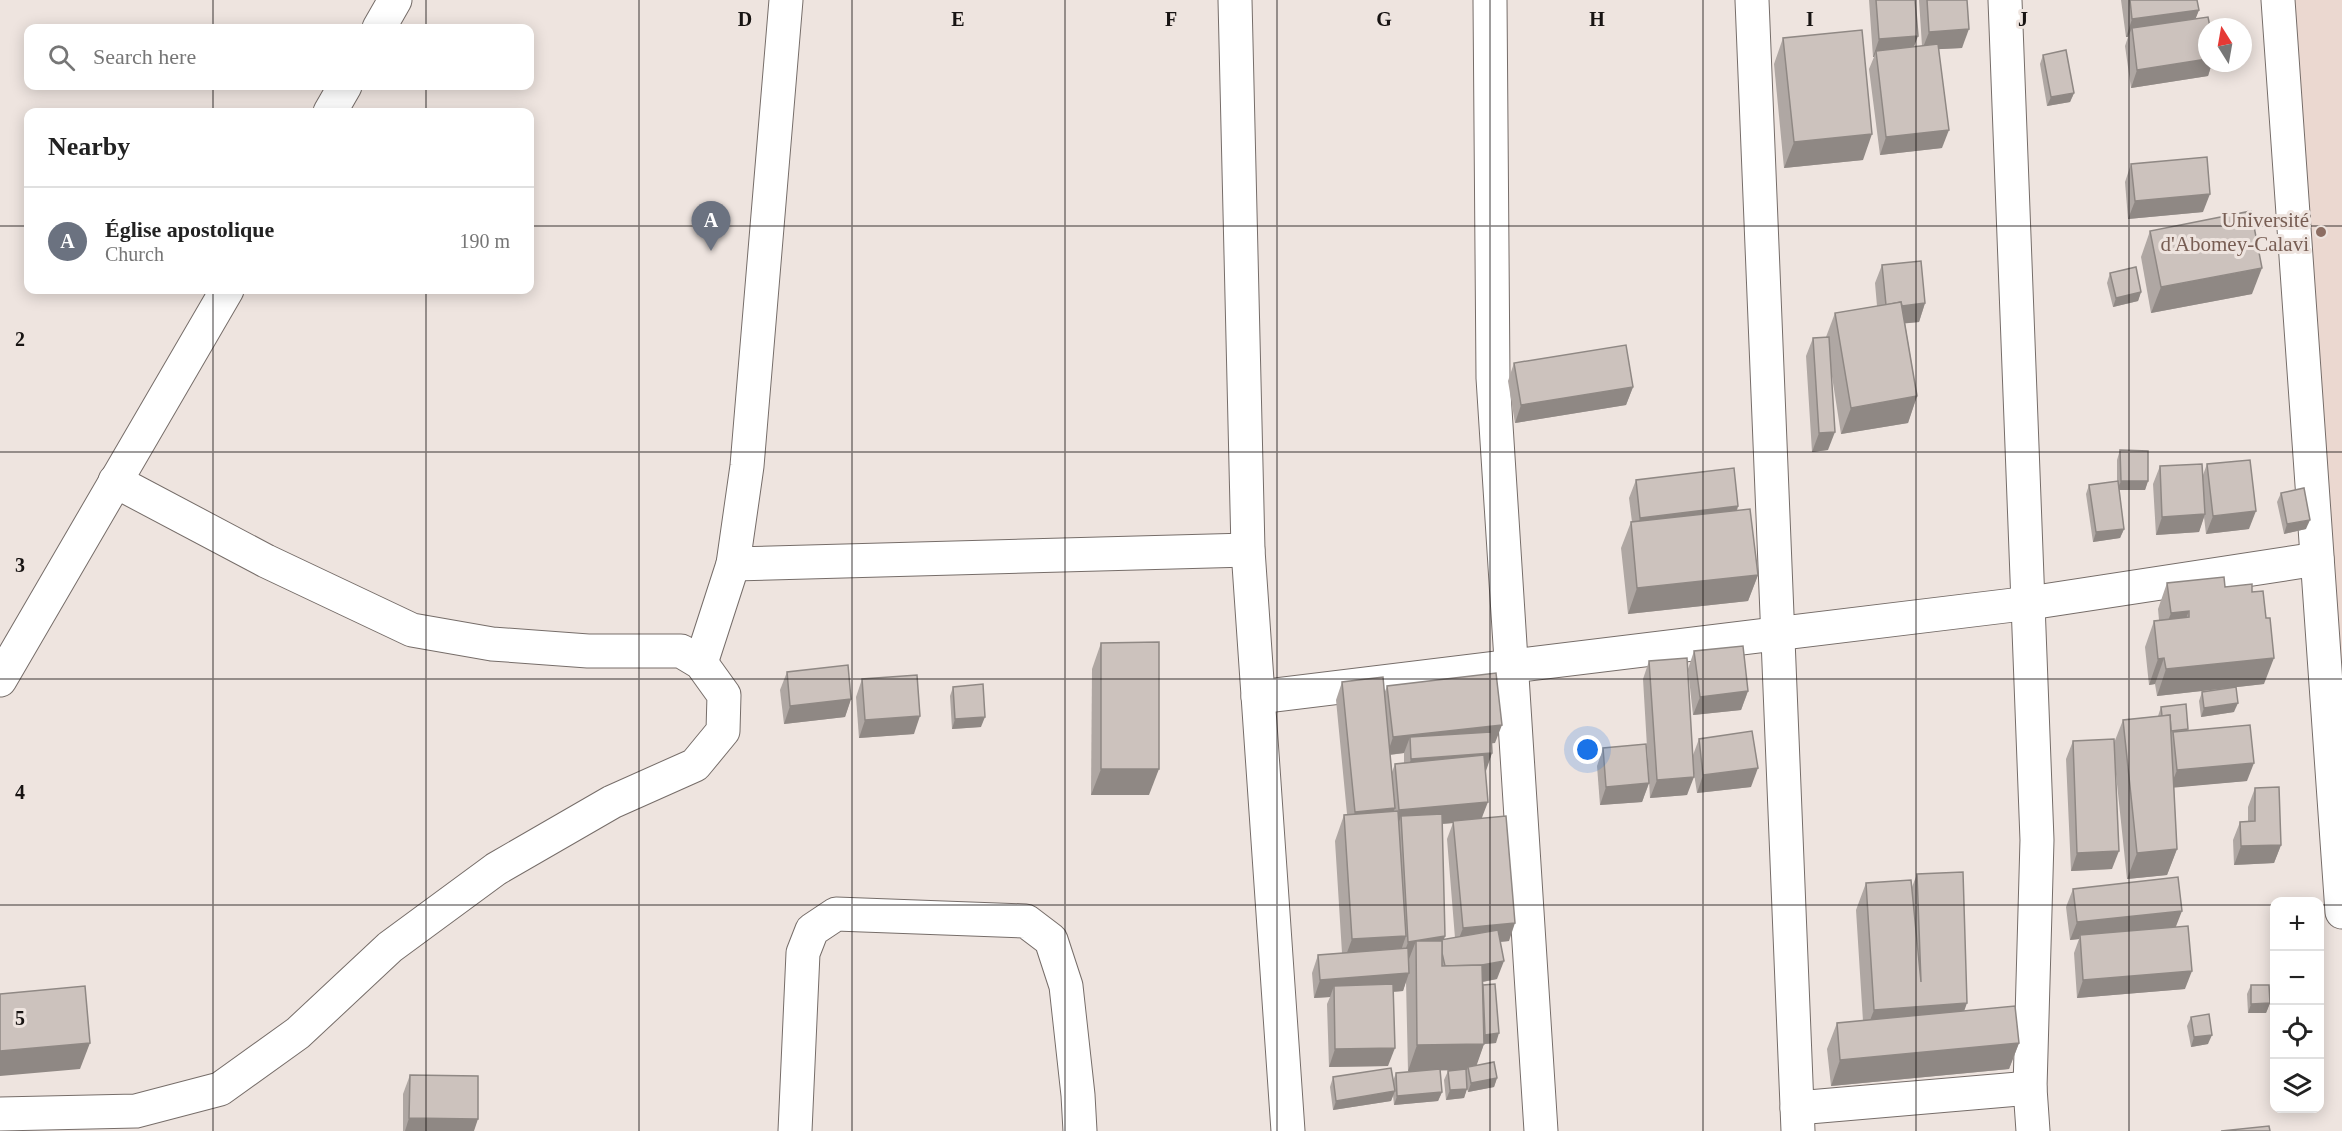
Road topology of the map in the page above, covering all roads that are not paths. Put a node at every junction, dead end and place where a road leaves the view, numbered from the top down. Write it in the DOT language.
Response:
graph roads {
  1 [pos="395,0"];
  2 [pos="786,0"];
  3 [pos="1235,0"];
  4 [pos="1490,0"];
  5 [pos="1752,0"];
  6 [pos="2006,0"];
  7 [pos="2278,0"];
  8 [pos="381,24"];
  9 [pos="343,90"];
  10 [pos="332,108"];
  11 [pos="225,294"];
  12 [pos="115,481"];
  13 [pos="1248,550"];
  14 [pos="2317,559"];
  15 [pos="733,564"];
  16 [pos="2030,603"];
  17 [pos="1778,634"];
  18 [pos="701,663"];
  19 [pos="1512,665"];
  20 [pos="0,680"];
  21 [pos="1258,697"];
  22 [pos="2342,912"];
  23 [pos="2030,1088"];
  24 [pos="0,1114"];
  25 [pos="1798,1120"];
  26 [pos="795,1131"];
  27 [pos="1080,1131"];
  28 [pos="1287,1131"];
  29 [pos="1541,1131"];
  30 [pos="2033,1131"];
  1 -- 8 [label="street"];
  2 -- 15 [label="street"];
  3 -- 13 [label="street"];
  4 -- 19 [label="street"];
  5 -- 17 [label="street"];
  6 -- 16 [label="street"];
  7 -- 14 [label="street"];
  9 -- 10 [label="street"];
  11 -- 12 [label="street"];
  12 -- 18 [label="street"];
  12 -- 20 [label="street"];
  13 -- 15 [label="street"];
  13 -- 21 [label="street"];
  14 -- 16 [label="street"];
  14 -- 22 [label="street"];
  15 -- 18 [label="street"];
  16 -- 17 [label="street"];
  16 -- 23 [label="street"];
  17 -- 19 [label="street"];
  17 -- 25 [label="street"];
  18 -- 24 [label="street"];
  19 -- 21 [label="street"];
  19 -- 29 [label="street"];
  21 -- 28 [label="street"];
  23 -- 25 [label="street"];
  23 -- 30 [label="street"];
  26 -- 27 [label="street"];
}
